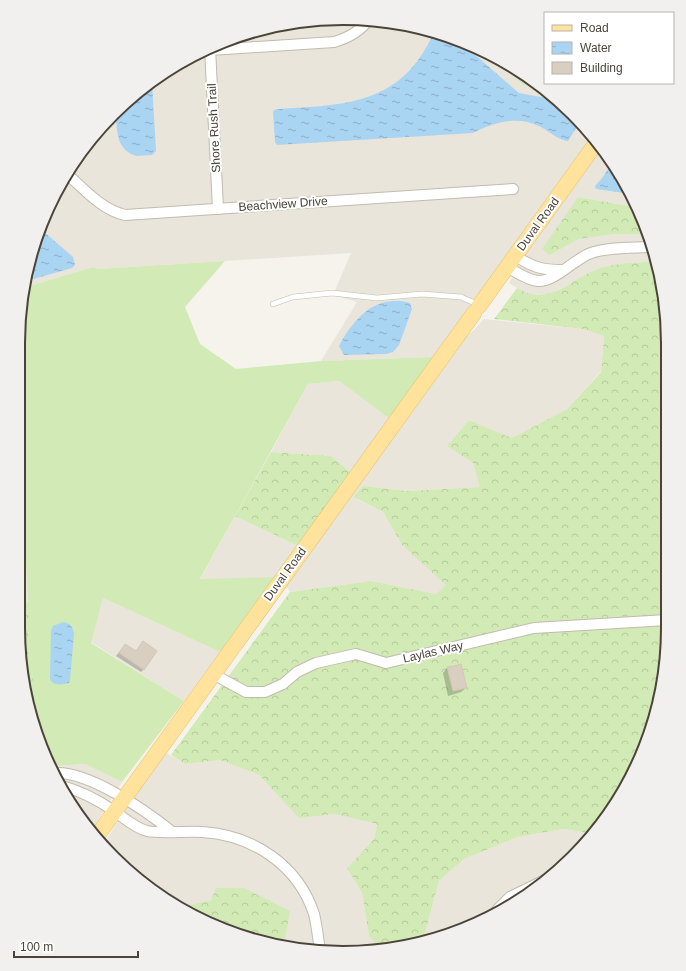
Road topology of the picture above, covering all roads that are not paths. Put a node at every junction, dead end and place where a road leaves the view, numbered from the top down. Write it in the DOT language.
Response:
graph roads {
  1 [pos="362,26"];
  2 [pos="223,48"];
  3 [pos="210,54"];
  4 [pos="593,146"];
  5 [pos="72,178"];
  6 [pos="513,189"];
  7 [pos="218,209"];
  8 [pos="646,247"];
  9 [pos="511,262"];
  10 [pos="273,304"];
  11 [pos="477,309"];
  12 [pos="661,620"];
  13 [pos="213,674"];
  14 [pos="61,774"];
  15 [pos="69,789"];
  16 [pos="122,798"];
  17 [pos="114,811"];
  18 [pos="171,831"];
  19 [pos="99,832"];
  20 [pos="523,890"];
  21 [pos="509,899"];
  22 [pos="319,945"];
  1 -- 2 [label="street"];
  3 -- 7 [label="street, Shore Rush Trail"];
  4 -- 9 [label="main road, Duval Road"];
  5 -- 7 [label="street, Beachview Drive"];
  6 -- 7 [label="street, Beachview Drive"];
  8 -- 9 [label="street"];
  9 -- 11 [label="main road, Duval Road"];
  10 -- 11 [label="lane"];
  11 -- 13 [label="main road, Duval Road"];
  12 -- 13 [label="street, Laylas Way"];
  13 -- 16 [label="main road, Duval Road"];
  14 -- 16 [label="street"];
  15 -- 17 [label="street"];
  16 -- 17 [label="main road, Duval Road"];
  16 -- 18 [label="street"];
  17 -- 18 [label="street"];
  17 -- 19 [label="main road, Duval Road"];
  18 -- 22 [label="street"];
  20 -- 21 [label="street"];
}
